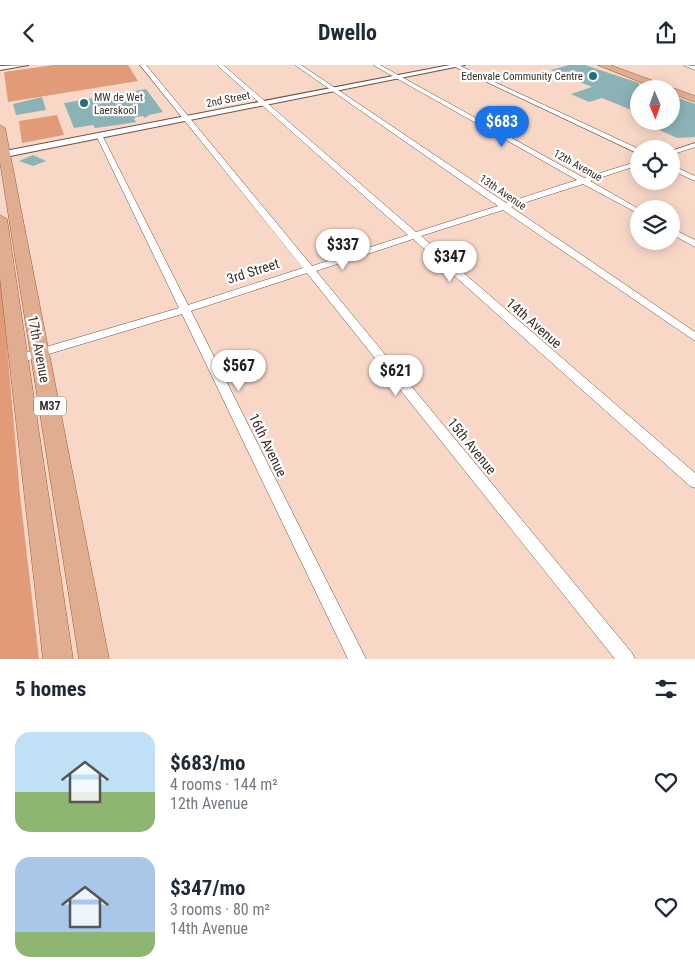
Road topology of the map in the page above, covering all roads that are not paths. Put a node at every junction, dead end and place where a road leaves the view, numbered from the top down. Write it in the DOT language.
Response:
graph roads {
  1 [pos="24,65"];
  2 [pos="143,65"];
  3 [pos="220,65"];
  4 [pos="298,65"];
  5 [pos="376,65"];
  6 [pos="457,65"];
  7 [pos="602,65"];
  8 [pos="687,65"];
  9 [pos="695,67"];
  10 [pos="0,68"];
  11 [pos="398,77"];
  12 [pos="643,80"];
  13 [pos="334,90"];
  14 [pos="680,94"];
  15 [pos="695,99"];
  16 [pos="264,103"];
  17 [pos="185,119"];
  18 [pos="0,127"];
  19 [pos="99,135"];
  20 [pos="695,145"];
  21 [pos="630,148"];
  22 [pos="680,150"];
  23 [pos="2,154"];
  24 [pos="630,166"];
  25 [pos="680,172"];
  26 [pos="695,179"];
  27 [pos="583,181"];
  28 [pos="504,206"];
  29 [pos="630,207"];
  30 [pos="0,219"];
  31 [pos="414,235"];
  32 [pos="680,236"];
  33 [pos="695,244"];
  34 [pos="309,269"];
  35 [pos="184,310"];
  36 [pos="695,337"];
  37 [pos="40,353"];
  38 [pos="19,359"];
  39 [pos="695,482"];
  40 [pos="58,659"];
  41 [pos="94,659"];
  42 [pos="358,659"];
  43 [pos="626,659"];
  1 -- 10 [label="main road"];
  2 -- 17 [label="street, 15th Avenue"];
  3 -- 16 [label="street, 14th Avenue"];
  4 -- 13 [label="street, 13th Avenue"];
  5 -- 11 [label="street, 12th Avenue"];
  6 -- 11 [label="main road, 2nd Street"];
  6 -- 21 [label="street"];
  7 -- 12 [label="main road"];
  8 -- 9 [label="street"];
  11 -- 13 [label="main road, 2nd Street"];
  11 -- 27 [label="street, 12th Avenue"];
  13 -- 16 [label="main road, 2nd Street"];
  13 -- 28 [label="street, 13th Avenue"];
  14 -- 15 [label="main road"];
  16 -- 17 [label="main road, 2nd Street"];
  16 -- 31 [label="street, 14th Avenue"];
  17 -- 19 [label="main road, 2nd Street"];
  17 -- 34 [label="street, 15th Avenue"];
  18 -- 23 [label="main road, 17th Avenue / M37"];
  19 -- 23 [label="main road, 2nd Street"];
  19 -- 35 [label="street, 16th Avenue"];
  20 -- 22 [label="street"];
  23 -- 37 [label="main road, 17th Avenue / M37"];
  24 -- 27 [label="street, 3rd Street"];
  25 -- 26 [label="street"];
  27 -- 28 [label="street, 3rd Street"];
  27 -- 29 [label="street, 12th Avenue"];
  28 -- 31 [label="street, 3rd Street"];
  28 -- 36 [label="street, 13th Avenue"];
  30 -- 38 [label="main road, 17th Avenue / M37"];
  31 -- 34 [label="street, 3rd Street"];
  31 -- 39 [label="street, 14th Avenue"];
  32 -- 33 [label="street"];
  34 -- 35 [label="street, 3rd Street"];
  34 -- 43 [label="street, 15th Avenue"];
  35 -- 37 [label="street, 3rd Street"];
  35 -- 42 [label="street, 16th Avenue"];
  37 -- 38 [label="street, 3rd Street"];
  37 -- 41 [label="main road, 17th Avenue / M37"];
  38 -- 40 [label="main road, 17th Avenue / M37"];
}
